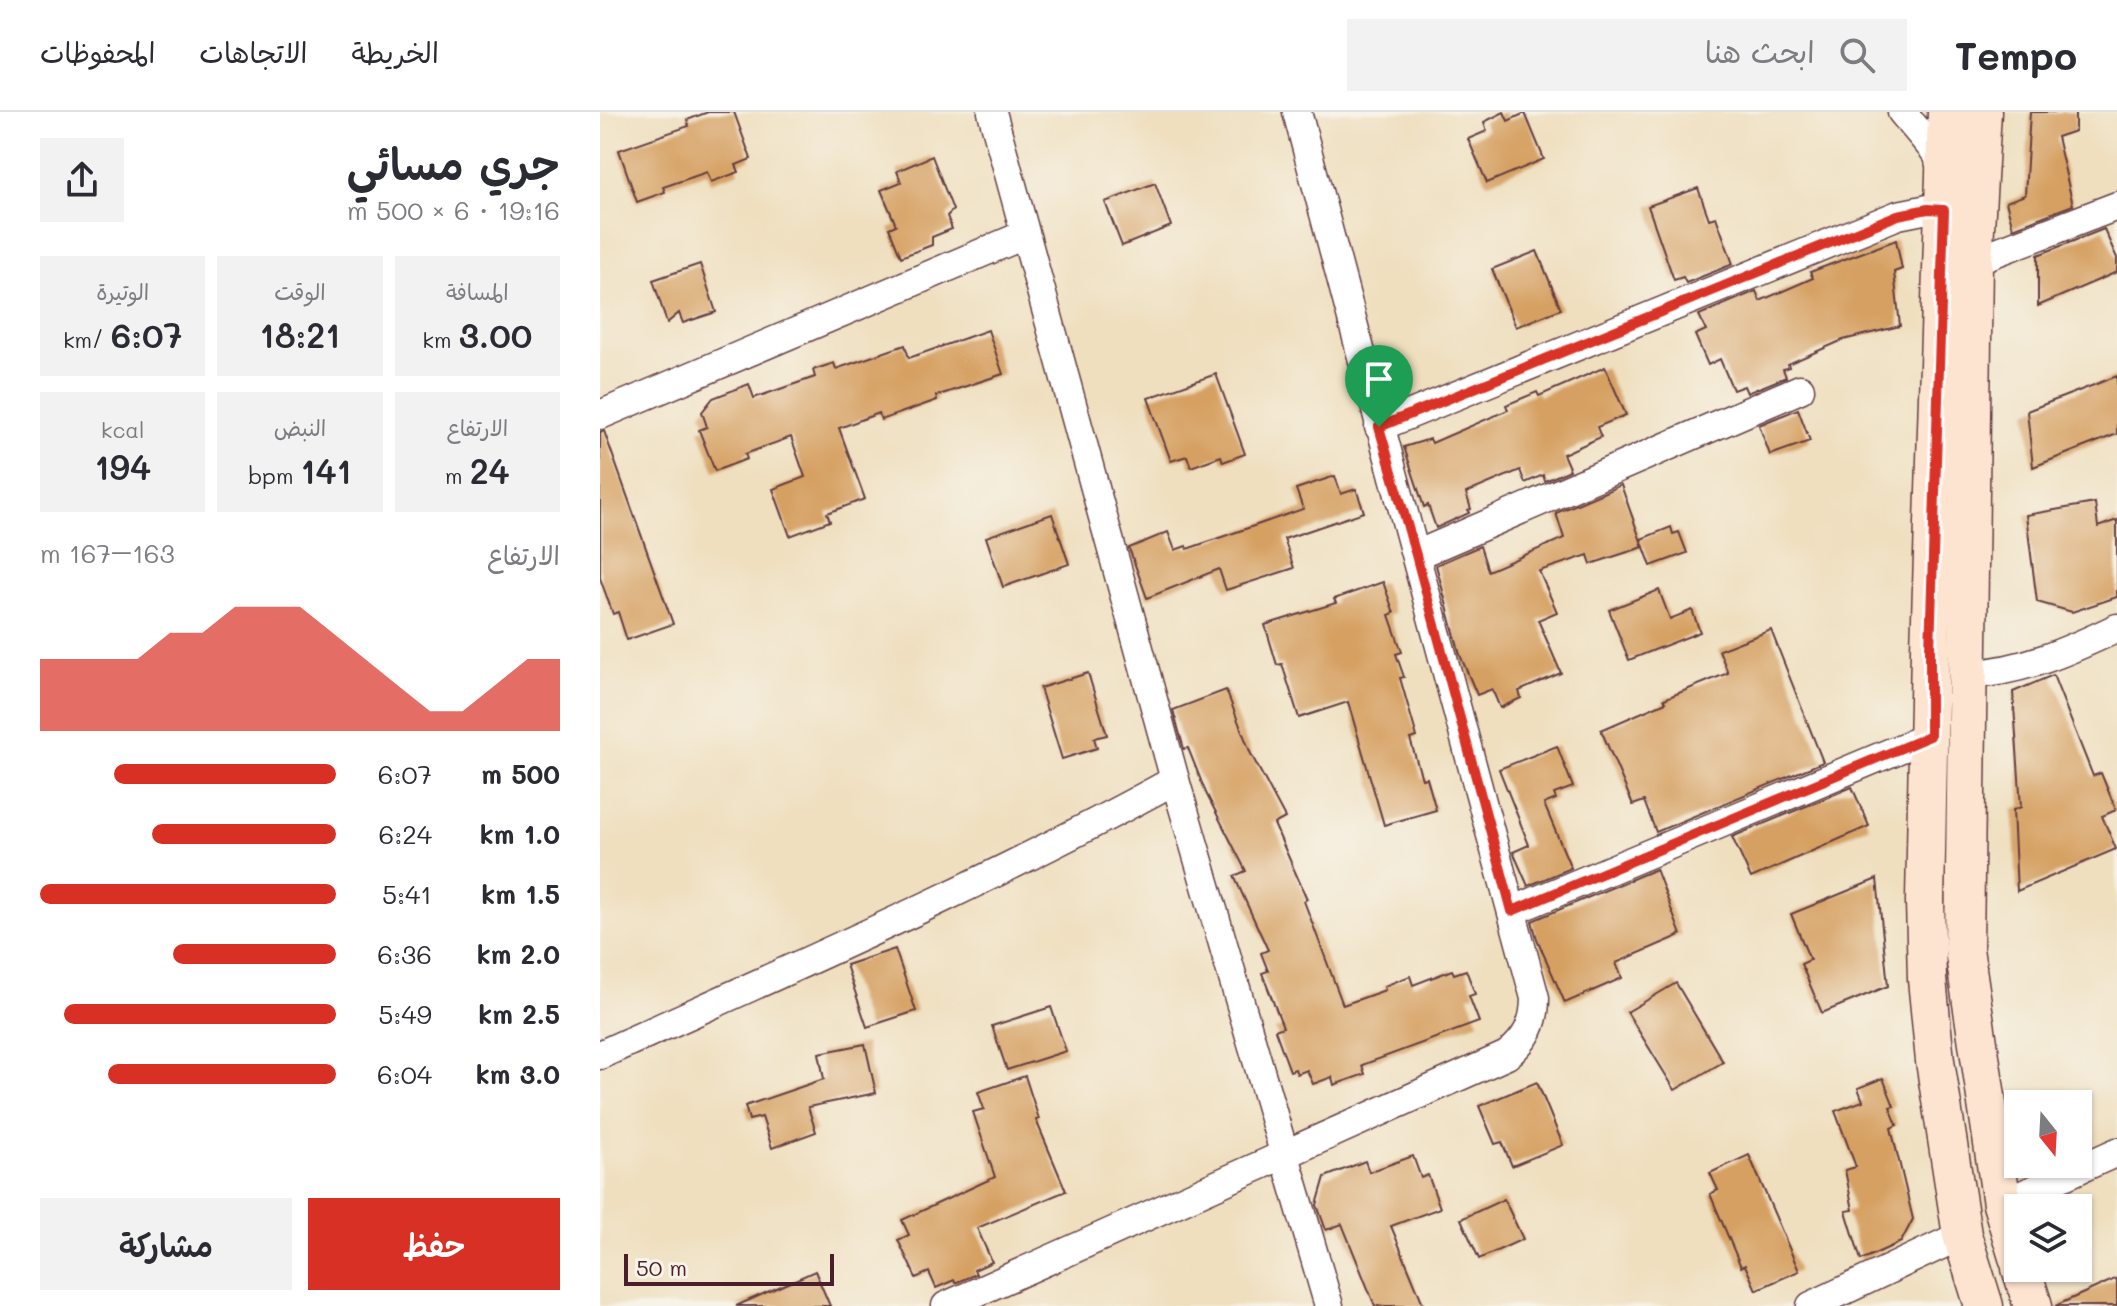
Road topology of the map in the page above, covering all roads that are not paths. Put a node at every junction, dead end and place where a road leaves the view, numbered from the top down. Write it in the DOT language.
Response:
graph roads {
  1 [pos="992,112"];
  2 [pos="1297,112"];
  3 [pos="1902,112"];
  4 [pos="1947,112"];
  5 [pos="1982,112"];
  6 [pos="1944,196"];
  7 [pos="2117,206"];
  8 [pos="1024,235"];
  9 [pos="1973,261"];
  10 [pos="1800,389"];
  11 [pos="600,415"];
  12 [pos="1379,427"];
  13 [pos="1416,555"];
  14 [pos="2117,628"];
  15 [pos="1967,675"];
  16 [pos="1930,736"];
  17 [pos="1175,780"];
  18 [pos="1512,911"];
  19 [pos="600,1055"];
  20 [pos="1286,1152"];
  21 [pos="2117,1152"];
  22 [pos="2002,1204"];
  23 [pos="2004,1211"];
  24 [pos="1962,1235"];
  25 [pos="2025,1282"];
  26 [pos="946,1306"];
  27 [pos="1329,1306"];
  28 [pos="1811,1306"];
  29 [pos="1984,1306"];
  30 [pos="2033,1306"];
  1 -- 8 [label="street"];
  2 -- 12 [label="street"];
  3 -- 6 [label="street"];
  4 -- 6 [label="main road"];
  5 -- 9 [label="main road"];
  6 -- 12 [label="street"];
  6 -- 16 [label="main road"];
  7 -- 9 [label="street"];
  8 -- 11 [label="street"];
  8 -- 17 [label="street"];
  9 -- 15 [label="main road"];
  10 -- 13 [label="street"];
  12 -- 13 [label="street"];
  13 -- 18 [label="street"];
  14 -- 15 [label="street"];
  15 -- 22 [label="main road"];
  16 -- 18 [label="street"];
  16 -- 24 [label="main road"];
  17 -- 19 [label="street"];
  17 -- 20 [label="street"];
  18 -- 20 [label="street"];
  20 -- 26 [label="street"];
  20 -- 27 [label="street"];
  21 -- 22 [label="street"];
  22 -- 23 [label="main road"];
  24 -- 28 [label="street"];
  24 -- 29 [label="main road"];
  25 -- 30 [label="main road"];
}
